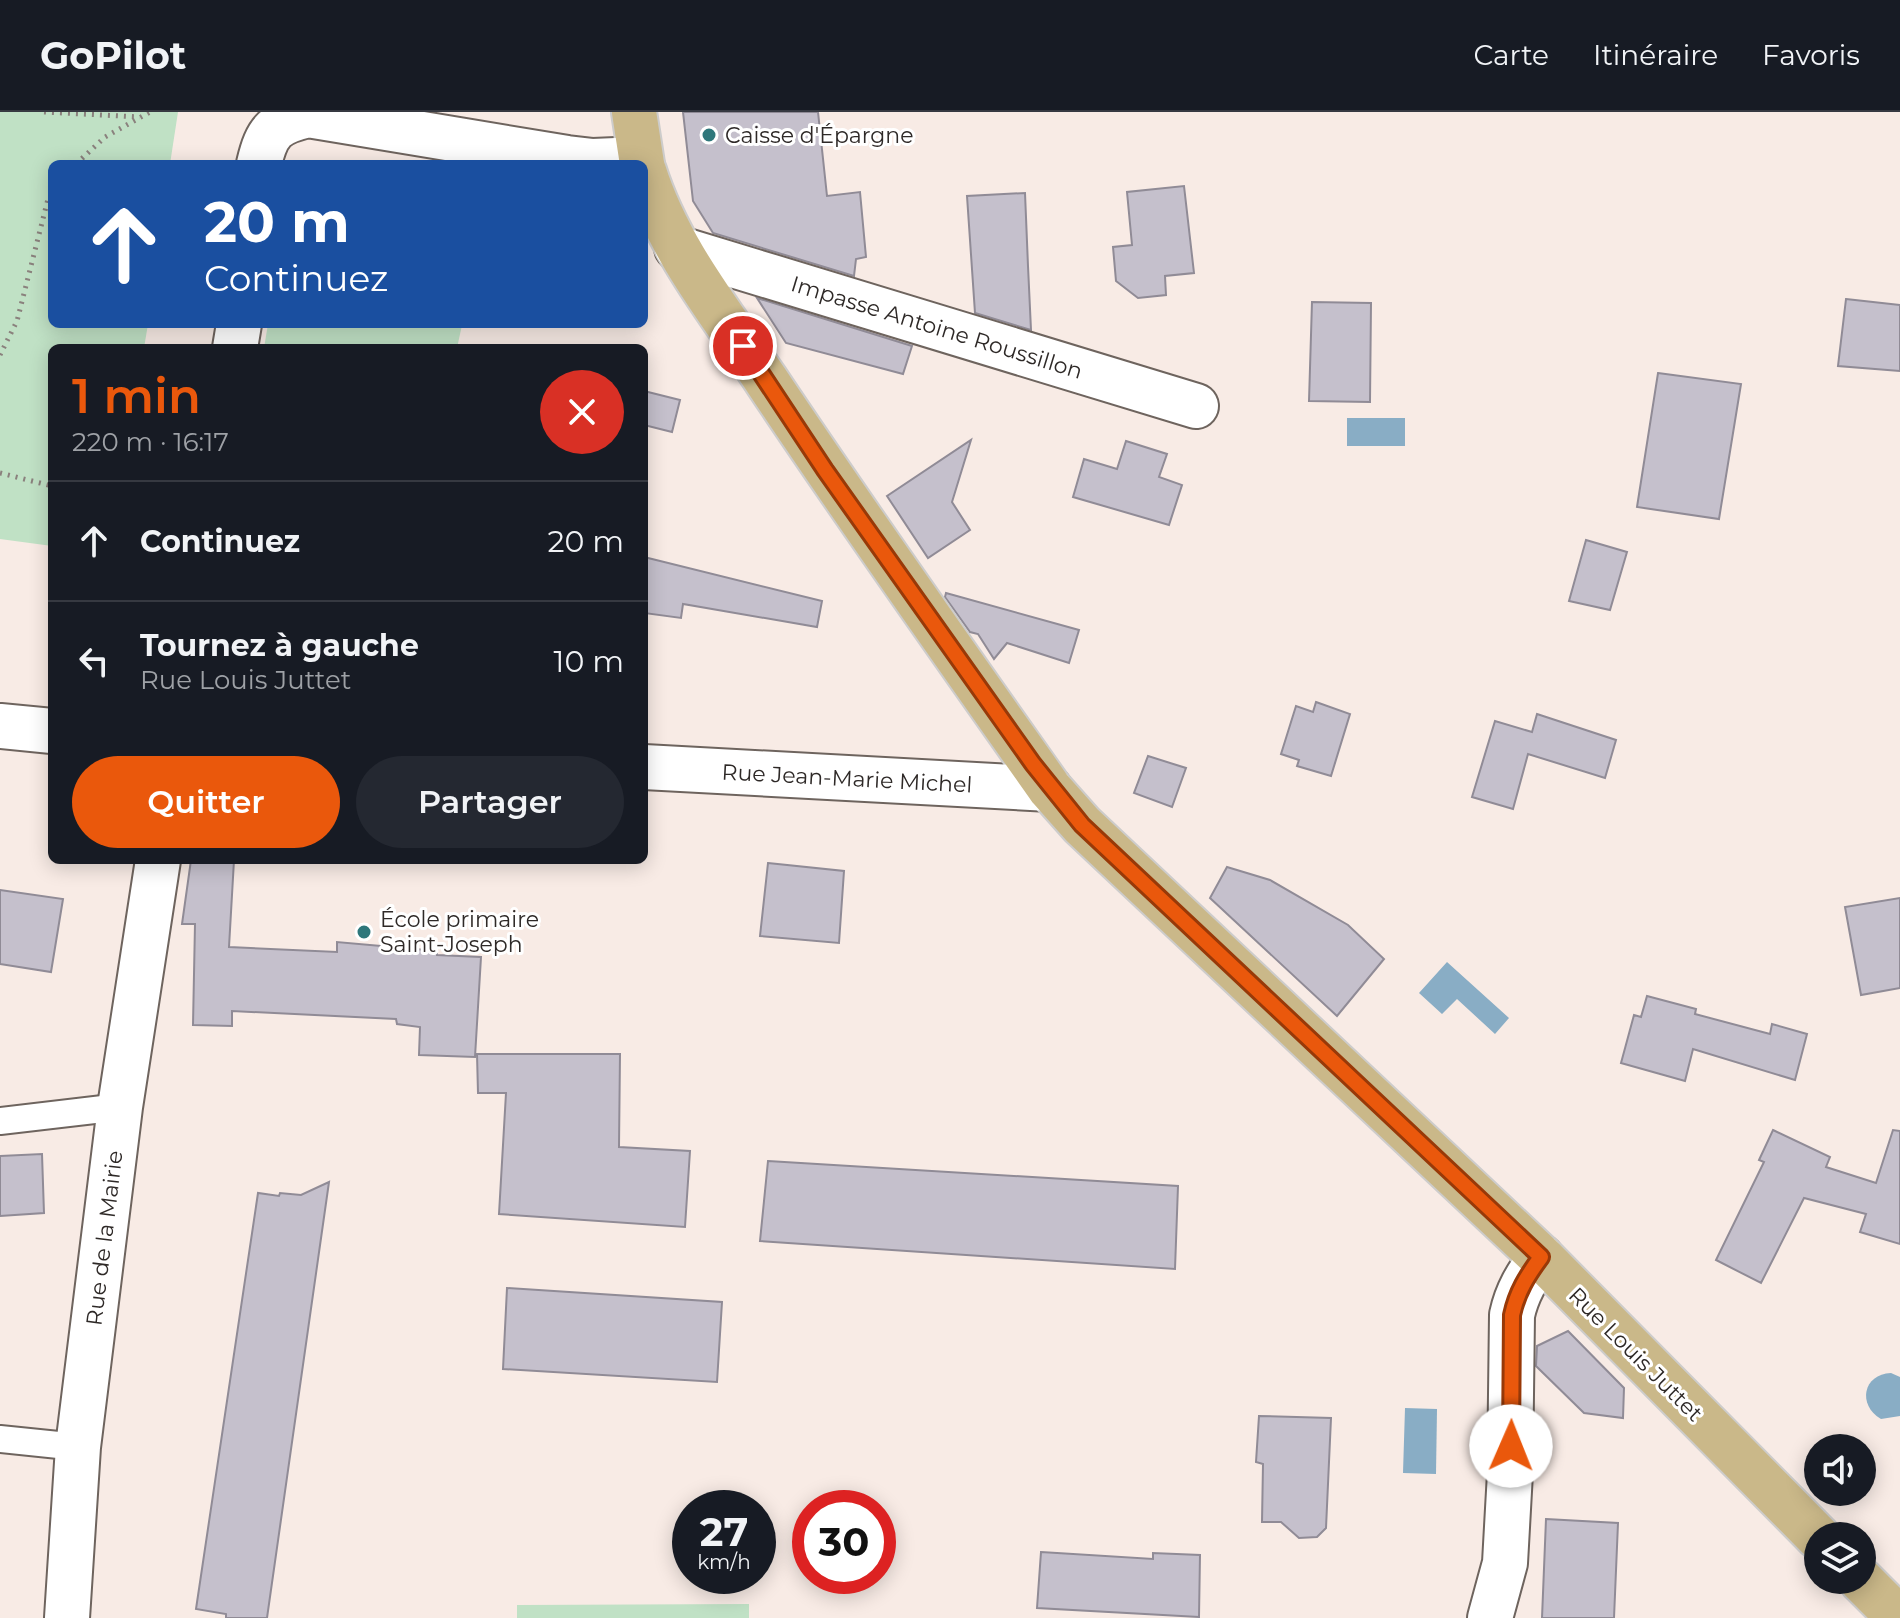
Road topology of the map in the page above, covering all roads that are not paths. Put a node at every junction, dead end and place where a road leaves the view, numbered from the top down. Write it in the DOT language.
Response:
graph roads {
  1 [pos="634,112"];
  2 [pos="281,117"];
  3 [pos="260,160"];
  4 [pos="584,160"];
  5 [pos="641,160"];
  6 [pos="648,184"];
  7 [pos="677,248"];
  8 [pos="1196,406"];
  9 [pos="0,726"];
  10 [pos="48,731"];
  11 [pos="648,767"];
  12 [pos="1050,789"];
  13 [pos="157,864"];
  14 [pos="120,1107"];
  15 [pos="0,1121"];
  16 [pos="1525,1285"];
  17 [pos="0,1439"];
  18 [pos="78,1447"];
  19 [pos="1804,1525"];
  20 [pos="1875,1594"];
  21 [pos="67,1618"];
  22 [pos="1490,1618"];
  23 [pos="1899,1618"];
  1 -- 5 [label="main road, Rue Louis Juttet"];
  2 -- 3 [label="street"];
  2 -- 4 [label="street"];
  6 -- 7 [label="main road, Rue Louis Juttet"];
  7 -- 8 [label="street, Impasse Antoine Roussillon"];
  7 -- 12 [label="main road, Rue Louis Juttet"];
  9 -- 10 [label="street"];
  11 -- 12 [label="street, Rue Jean-Marie Michel"];
  12 -- 16 [label="main road, Rue Louis Juttet"];
  13 -- 14 [label="street, Rue de la Mairie"];
  14 -- 15 [label="lane"];
  14 -- 18 [label="street, Rue de la Mairie"];
  16 -- 19 [label="main road, Rue Louis Juttet"];
  16 -- 22 [label="street"];
  17 -- 18 [label="lane"];
  18 -- 21 [label="street, Rue de la Mairie"];
  20 -- 23 [label="main road"];
}
